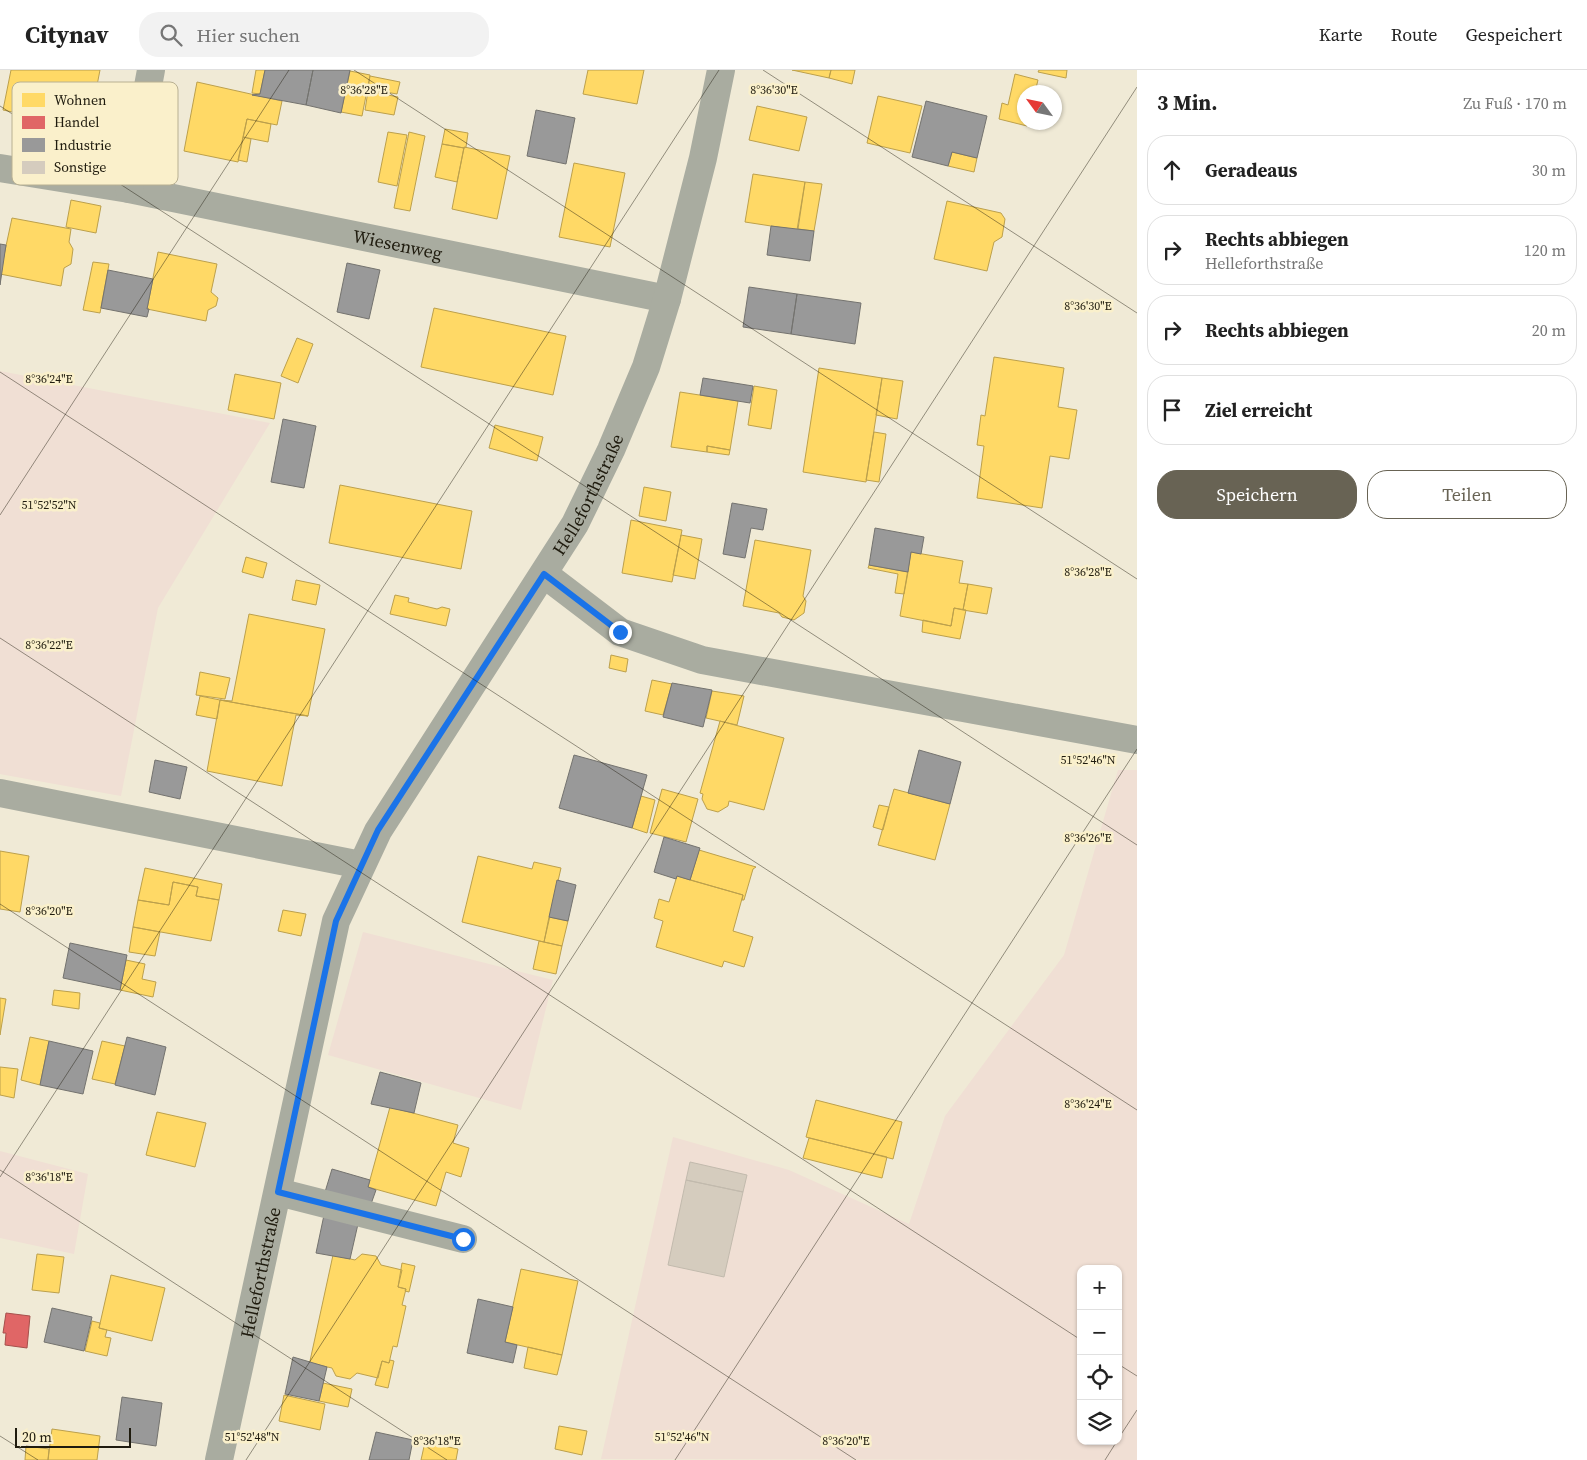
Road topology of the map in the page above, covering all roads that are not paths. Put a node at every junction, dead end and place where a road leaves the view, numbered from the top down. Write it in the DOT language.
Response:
graph roads {
  1 [pos="721,70"];
  2 [pos="104,185"];
  3 [pos="130,185"];
  4 [pos="129,189"];
  5 [pos="667,300"];
  6 [pos="544,574"];
  7 [pos="1137,740"];
  8 [pos="0,793"];
  9 [pos="361,865"];
  10 [pos="278,1192"];
  11 [pos="463,1239"];
  12 [pos="219,1460"];
  1 -- 5 [label="street, Helleforthstraße"];
  2 -- 4 [label="street, Wiesenweg"];
  3 -- 4 [label="street"];
  4 -- 5 [label="street, Wiesenweg"];
  5 -- 6 [label="street, Helleforthstraße"];
  6 -- 7 [label="street"];
  6 -- 9 [label="street, Helleforthstraße"];
  8 -- 9 [label="street"];
  9 -- 10 [label="street, Helleforthstraße"];
  10 -- 11 [label="street"];
  10 -- 12 [label="street, Helleforthstraße"];
}
